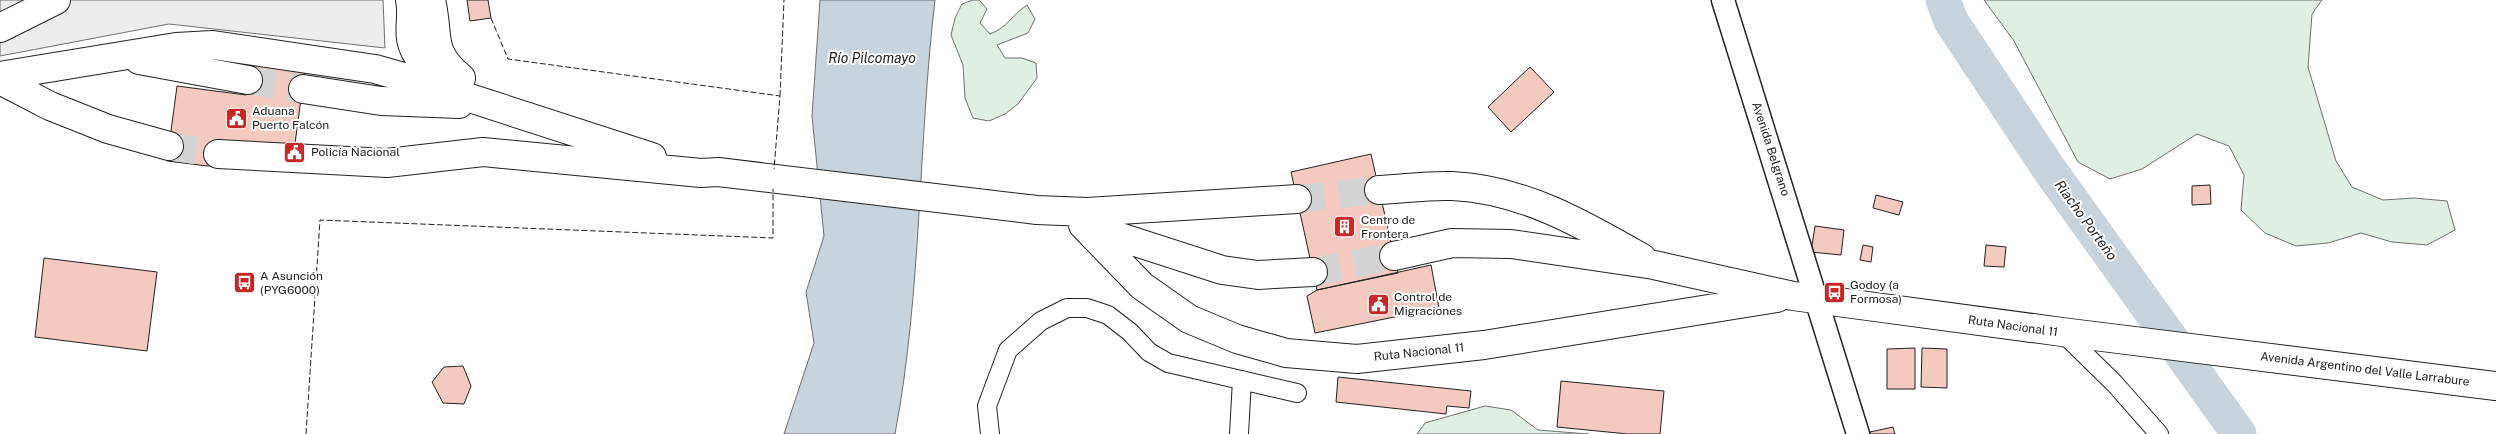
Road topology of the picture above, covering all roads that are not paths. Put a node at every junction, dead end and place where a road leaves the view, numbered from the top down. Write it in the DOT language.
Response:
graph roads {
  1 [pos="56,0"];
  2 [pos="410,0"];
  3 [pos="432,0"];
  4 [pos="1723,0"];
  5 [pos="0,28"];
  6 [pos="120,57"];
  7 [pos="0,76"];
  8 [pos="0,80"];
  9 [pos="248,80"];
  10 [pos="303,89"];
  11 [pos="493,105"];
  12 [pos="169,146"];
  13 [pos="218,154"];
  14 [pos="701,173"];
  15 [pos="1379,190"];
  16 [pos="1297,199"];
  17 [pos="1037,210"];
  18 [pos="1083,225"];
  19 [pos="1394,256"];
  20 [pos="1654,265"];
  21 [pos="1313,272"];
  22 [pos="1805,297"];
  23 [pos="2062,332"];
  24 [pos="2234,353"];
  25 [pos="1242,380"];
  26 [pos="2496,386"];
  27 [pos="1296,393"];
  28 [pos="990,434"];
  29 [pos="1239,434"];
  30 [pos="1858,434"];
  31 [pos="2159,434"];
  1 -- 5 [label="highway"];
  2 -- 11 [label="highway"];
  3 -- 11 [label="highway"];
  4 -- 22 [label="street, Avenida Belgrano"];
  6 -- 7 [label="highway"];
  6 -- 9 [label="highway"];
  6 -- 11 [label="highway"];
  8 -- 12 [label="highway"];
  10 -- 11 [label="highway"];
  11 -- 14 [label="highway"];
  13 -- 14 [label="highway"];
  14 -- 17 [label="highway, Ruta Nacional 11"];
  15 -- 20 [label="highway, Ruta Nacional 11"];
  16 -- 17 [label="highway, Ruta Nacional 11"];
  17 -- 18 [label="highway, Ruta Nacional 11"];
  18 -- 21 [label="highway, Ruta Nacional 11"];
  18 -- 22 [label="highway, Ruta Nacional 11"];
  19 -- 20 [label="highway, Ruta Nacional 11"];
  20 -- 22 [label="highway, Ruta Nacional 11"];
  22 -- 23 [label="highway, Ruta Nacional 11"];
  22 -- 30 [label="street, Avenida Belgrano"];
  23 -- 24 [label="highway, Ruta Nacional 11"];
  23 -- 31 [label="street"];
  24 -- 26 [label="highway, Avenida Argentino del Valle Larrabure"];
  25 -- 27 [label="street"];
  25 -- 28 [label="street"];
  25 -- 29 [label="street"];
}
